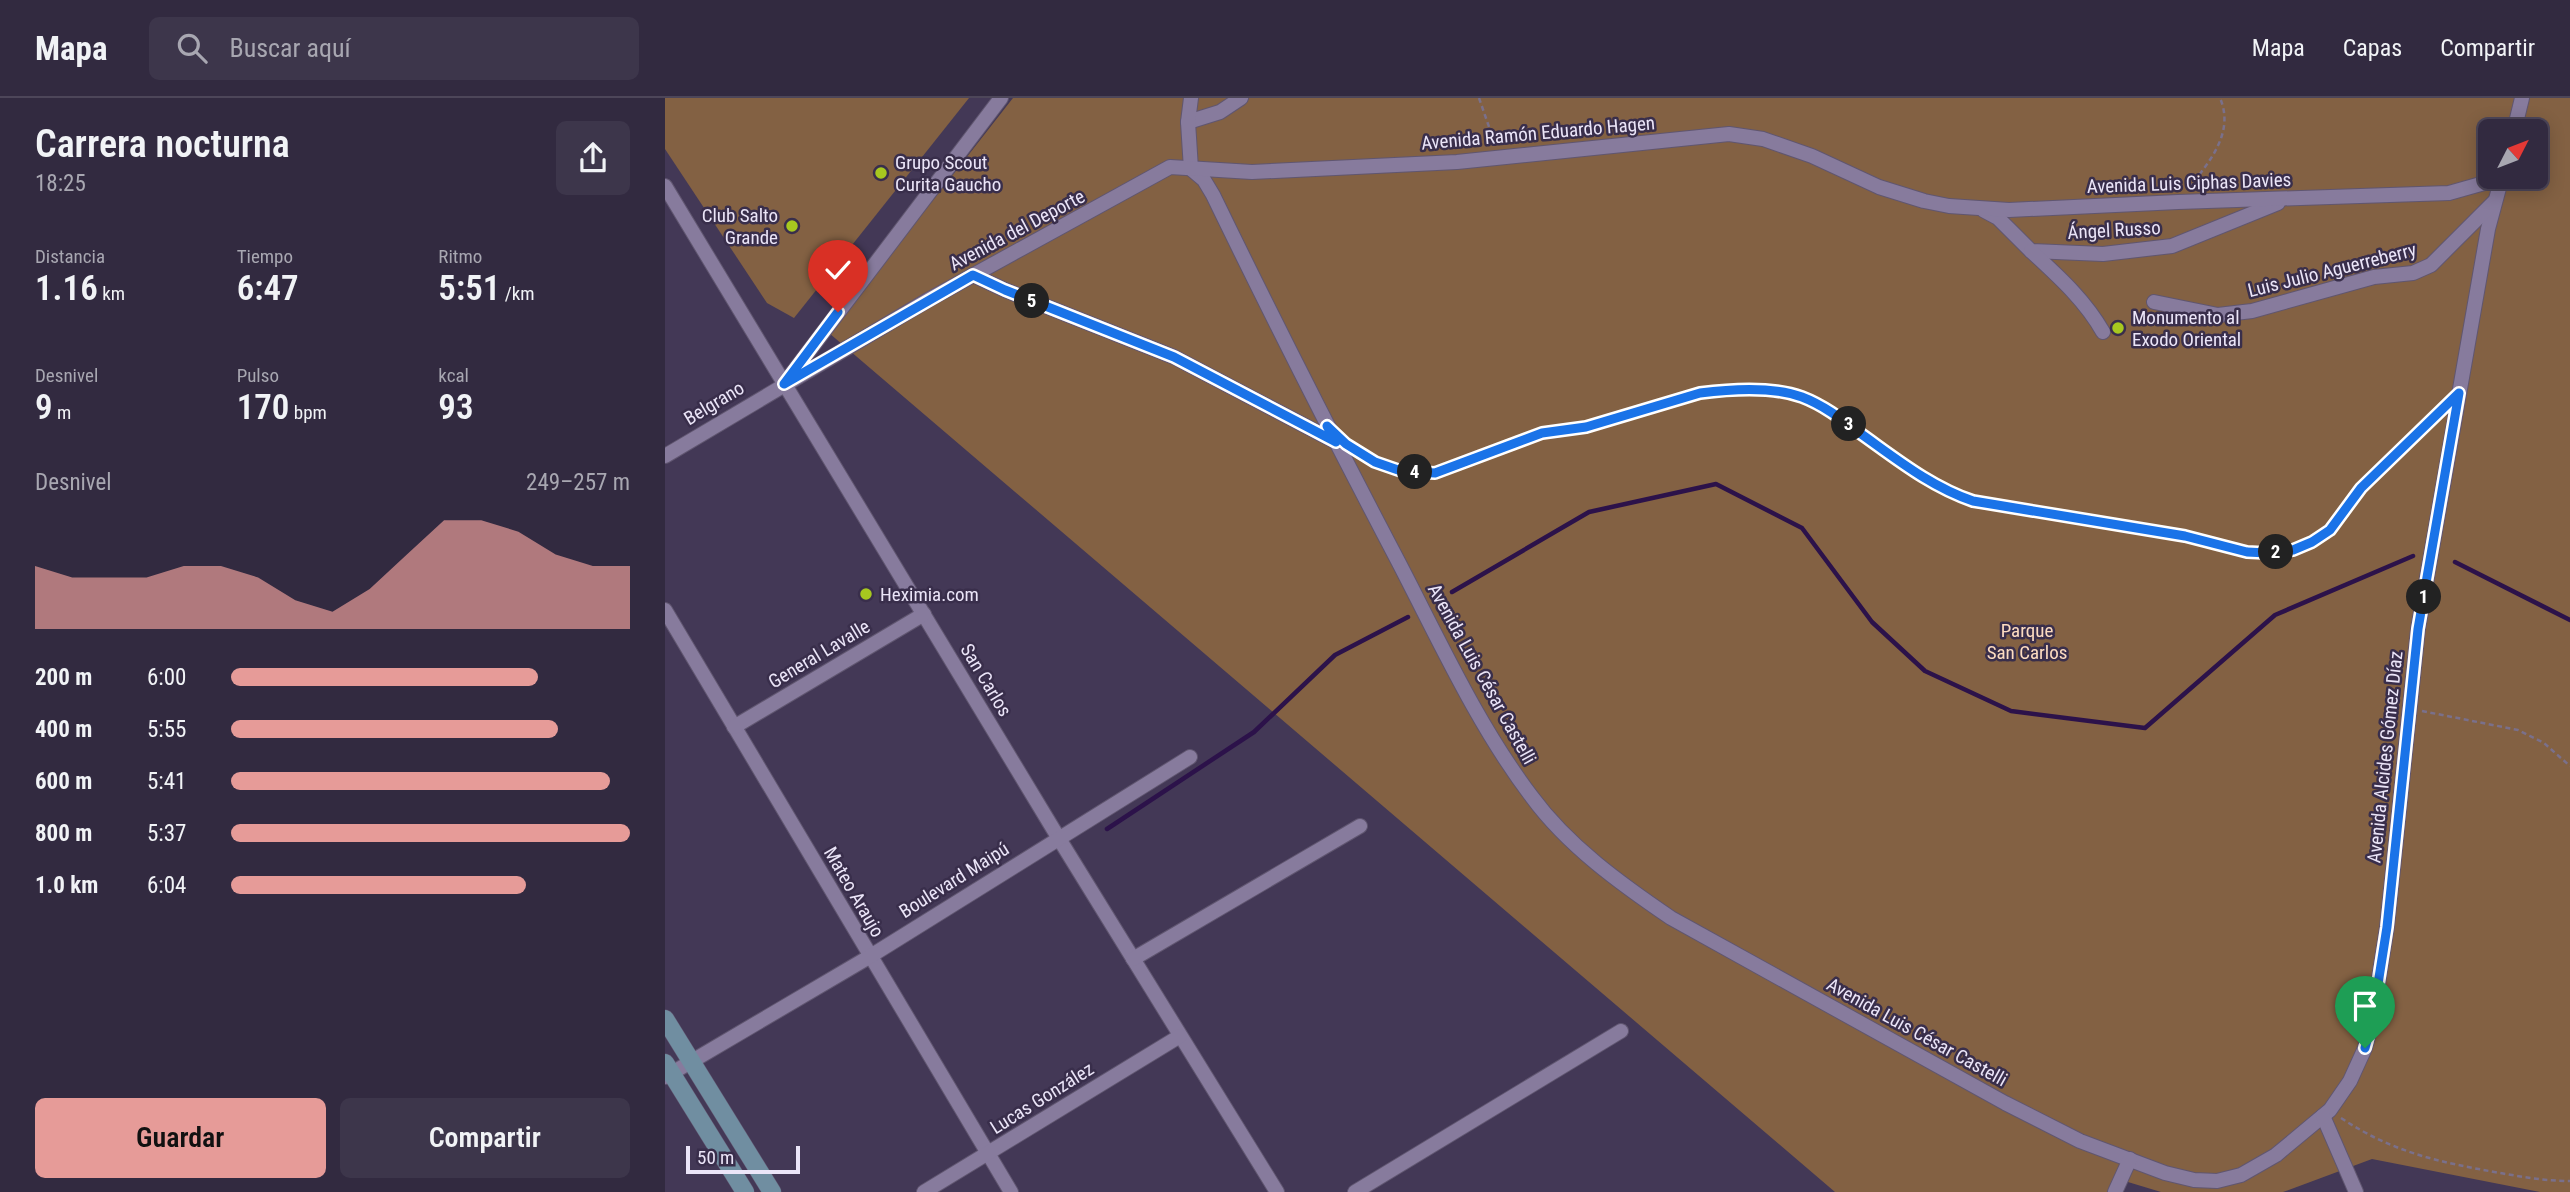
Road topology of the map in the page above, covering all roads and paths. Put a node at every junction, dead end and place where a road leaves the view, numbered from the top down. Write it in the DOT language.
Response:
graph roads {
  1 [pos="1001,98"];
  2 [pos="1191,98"];
  3 [pos="1241,98"];
  4 [pos="1479,98"];
  5 [pos="2220,98"];
  6 [pos="2522,98"];
  7 [pos="2517,119"];
  8 [pos="1188,122"];
  9 [pos="1500,158"];
  10 [pos="1191,169"];
  11 [pos="2478,185"];
  12 [pos="665,186"];
  13 [pos="1879,187"];
  14 [pos="2499,189"];
  15 [pos="2289,198"];
  16 [pos="2495,201"];
  17 [pos="2178,202"];
  18 [pos="1949,206"];
  19 [pos="2031,251"];
  20 [pos="973,275"];
  21 [pos="2154,302"];
  22 [pos="2103,332"];
  23 [pos="784,384"];
  24 [pos="2459,393"];
  25 [pos="1336,442"];
  26 [pos="1356,450"];
  27 [pos="665,456"];
  28 [pos="665,610"];
  29 [pos="924,614"];
  30 [pos="2410,709"];
  31 [pos="734,727"];
  32 [pos="1190,757"];
  33 [pos="2570,766"];
  34 [pos="1360,826"];
  35 [pos="1058,837"];
  36 [pos="869,957"];
  37 [pos="1133,959"];
  38 [pos="665,1019"];
  39 [pos="1621,1031"];
  40 [pos="1180,1036"];
  41 [pos="691,1062"];
  42 [pos="667,1071"];
  43 [pos="2326,1113"];
  44 [pos="989,1154"];
  45 [pos="2130,1159"];
  46 [pos="2570,1181"];
  47 [pos="745,1192"];
  48 [pos="772,1192"];
  49 [pos="924,1192"];
  50 [pos="1011,1192"];
  51 [pos="1277,1192"];
  52 [pos="1355,1192"];
  53 [pos="2115,1192"];
  54 [pos="2356,1192"];
  1 -- 23 [label="street"];
  2 -- 8 [label="street"];
  3 -- 8 [label="street"];
  4 -- 9 [label="path"];
  5 -- 17 [label="path"];
  6 -- 7 [label="street"];
  8 -- 10 [label="street"];
  9 -- 10 [label="street, Avenida Ramón Eduardo Hagen"];
  9 -- 13 [label="street, Avenida Ramón Eduardo Hagen"];
  10 -- 20 [label="street, Avenida del Deporte"];
  10 -- 25 [label="street, Avenida Luis César Castelli"];
  11 -- 15 [label="street, Avenida Luis Ciphas Davies"];
  12 -- 23 [label="street, San Carlos"];
  13 -- 18 [label="street, Avenida Luis Ciphas Davies"];
  14 -- 16 [label="street, Avenida Alcides Gómez Díaz"];
  15 -- 17 [label="street, Avenida Luis Ciphas Davies"];
  15 -- 19 [label="street, Ángel Russo"];
  16 -- 21 [label="street, Luis Julio Aguerreberry"];
  16 -- 24 [label="street, Avenida Alcides Gómez Díaz"];
  17 -- 18 [label="street, Avenida Luis Ciphas Davies"];
  18 -- 19 [label="street"];
  19 -- 22 [label="street"];
  20 -- 23 [label="street, Avenida del Deporte"];
  20 -- 25 [label="street"];
  23 -- 27 [label="street, Belgrano"];
  23 -- 29 [label="street, San Carlos"];
  24 -- 26 [label="path"];
  24 -- 30 [label="street, Avenida Alcides Gómez Díaz"];
  25 -- 45 [label="street, Avenida Luis César Castelli"];
  28 -- 31 [label="street, Mateo Araujo"];
  29 -- 31 [label="street, General Lavalle"];
  29 -- 35 [label="street, San Carlos"];
  30 -- 33 [label="path"];
  30 -- 43 [label="street, Avenida Alcides Gómez Díaz"];
  31 -- 36 [label="street, Mateo Araujo"];
  32 -- 35 [label="street, Boulevard Maipú"];
  34 -- 37 [label="street"];
  35 -- 36 [label="street, Boulevard Maipú"];
  35 -- 37 [label="street, San Carlos"];
  36 -- 41 [label="street, Boulevard Maipú"];
  36 -- 44 [label="street, Mateo Araujo"];
  37 -- 40 [label="street, San Carlos"];
  38 -- 41 [label="main road"];
  39 -- 52 [label="street"];
  40 -- 44 [label="street, Lucas González"];
  40 -- 51 [label="street, San Carlos"];
  41 -- 42 [label="street, Boulevard Maipú"];
  41 -- 48 [label="main road"];
  42 -- 47 [label="main road"];
  43 -- 45 [label="street, Avenida Alcides Gómez Díaz"];
  43 -- 46 [label="path"];
  43 -- 54 [label="street"];
  44 -- 49 [label="street, Lucas González"];
  44 -- 50 [label="street, Mateo Araujo"];
  45 -- 53 [label="street"];
}
